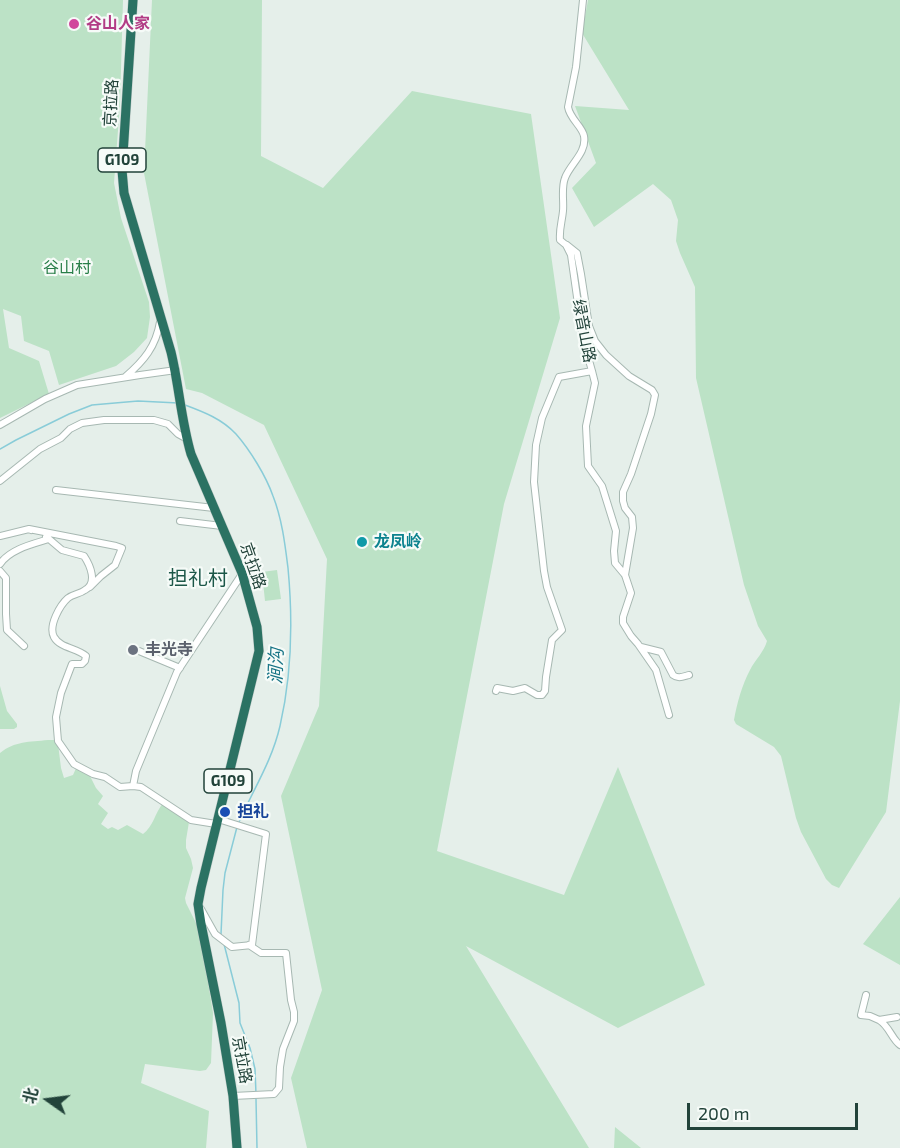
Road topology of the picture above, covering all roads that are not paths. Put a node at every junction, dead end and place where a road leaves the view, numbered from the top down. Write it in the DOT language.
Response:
graph roads {
  1 [pos="133,0"];
  2 [pos="583,0"];
  3 [pos="566,245"];
  4 [pos="160,315"];
  5 [pos="592,371"];
  6 [pos="176,373"];
  7 [pos="125,377"];
  8 [pos="0,425"];
  9 [pos="187,439"];
  10 [pos="0,482"];
  11 [pos="56,489"];
  12 [pos="214,508"];
  13 [pos="180,521"];
  14 [pos="222,526"];
  15 [pos="29,529"];
  16 [pos="0,537"];
  17 [pos="49,538"];
  18 [pos="0,564"];
  19 [pos="0,571"];
  20 [pos="242,573"];
  21 [pos="625,575"];
  22 [pos="90,587"];
  23 [pos="24,646"];
  24 [pos="641,647"];
  25 [pos="139,651"];
  26 [pos="180,668"];
  27 [pos="689,675"];
  28 [pos="496,691"];
  29 [pos="669,715"];
  30 [pos="133,786"];
  31 [pos="217,822"];
  32 [pos="198,904"];
  33 [pos="249,945"];
  34 [pos="866,995"];
  35 [pos="897,1017"];
  36 [pos="879,1020"];
  37 [pos="900,1045"];
  38 [pos="233,1096"];
  39 [pos="237,1148"];
  1 -- 4 [label="highway, 京拉路 / G109"];
  2 -- 3 [label="street, 绿音山路"];
  3 -- 5 [label="street, 绿音山路"];
  3 -- 21 [label="street"];
  4 -- 6 [label="highway, 京拉路 / G109"];
  4 -- 7 [label="street"];
  5 -- 21 [label="street"];
  5 -- 28 [label="street, 绿音山路"];
  6 -- 7 [label="street"];
  6 -- 9 [label="highway, 京拉路 / G109"];
  7 -- 8 [label="street"];
  9 -- 10 [label="street"];
  9 -- 12 [label="highway, 京拉路 / G109"];
  11 -- 12 [label="street"];
  12 -- 14 [label="highway, 京拉路 / G109"];
  13 -- 14 [label="street"];
  14 -- 20 [label="highway, 京拉路 / G109"];
  15 -- 16 [label="street"];
  15 -- 17 [label="street"];
  15 -- 22 [label="street"];
  17 -- 18 [label="street"];
  17 -- 22 [label="street"];
  19 -- 23 [label="street"];
  20 -- 26 [label="street"];
  20 -- 31 [label="highway, 京拉路 / G109"];
  21 -- 24 [label="street"];
  22 -- 30 [label="street"];
  24 -- 27 [label="street"];
  24 -- 29 [label="street"];
  25 -- 26 [label="street"];
  26 -- 30 [label="street"];
  30 -- 31 [label="street"];
  31 -- 32 [label="highway, 京拉路 / G109"];
  31 -- 33 [label="street"];
  32 -- 33 [label="street"];
  32 -- 38 [label="highway, 京拉路 / G109"];
  33 -- 38 [label="street"];
  34 -- 36 [label="street"];
  35 -- 36 [label="street"];
  36 -- 37 [label="street"];
  38 -- 39 [label="highway, 京拉路 / G109"];
}
